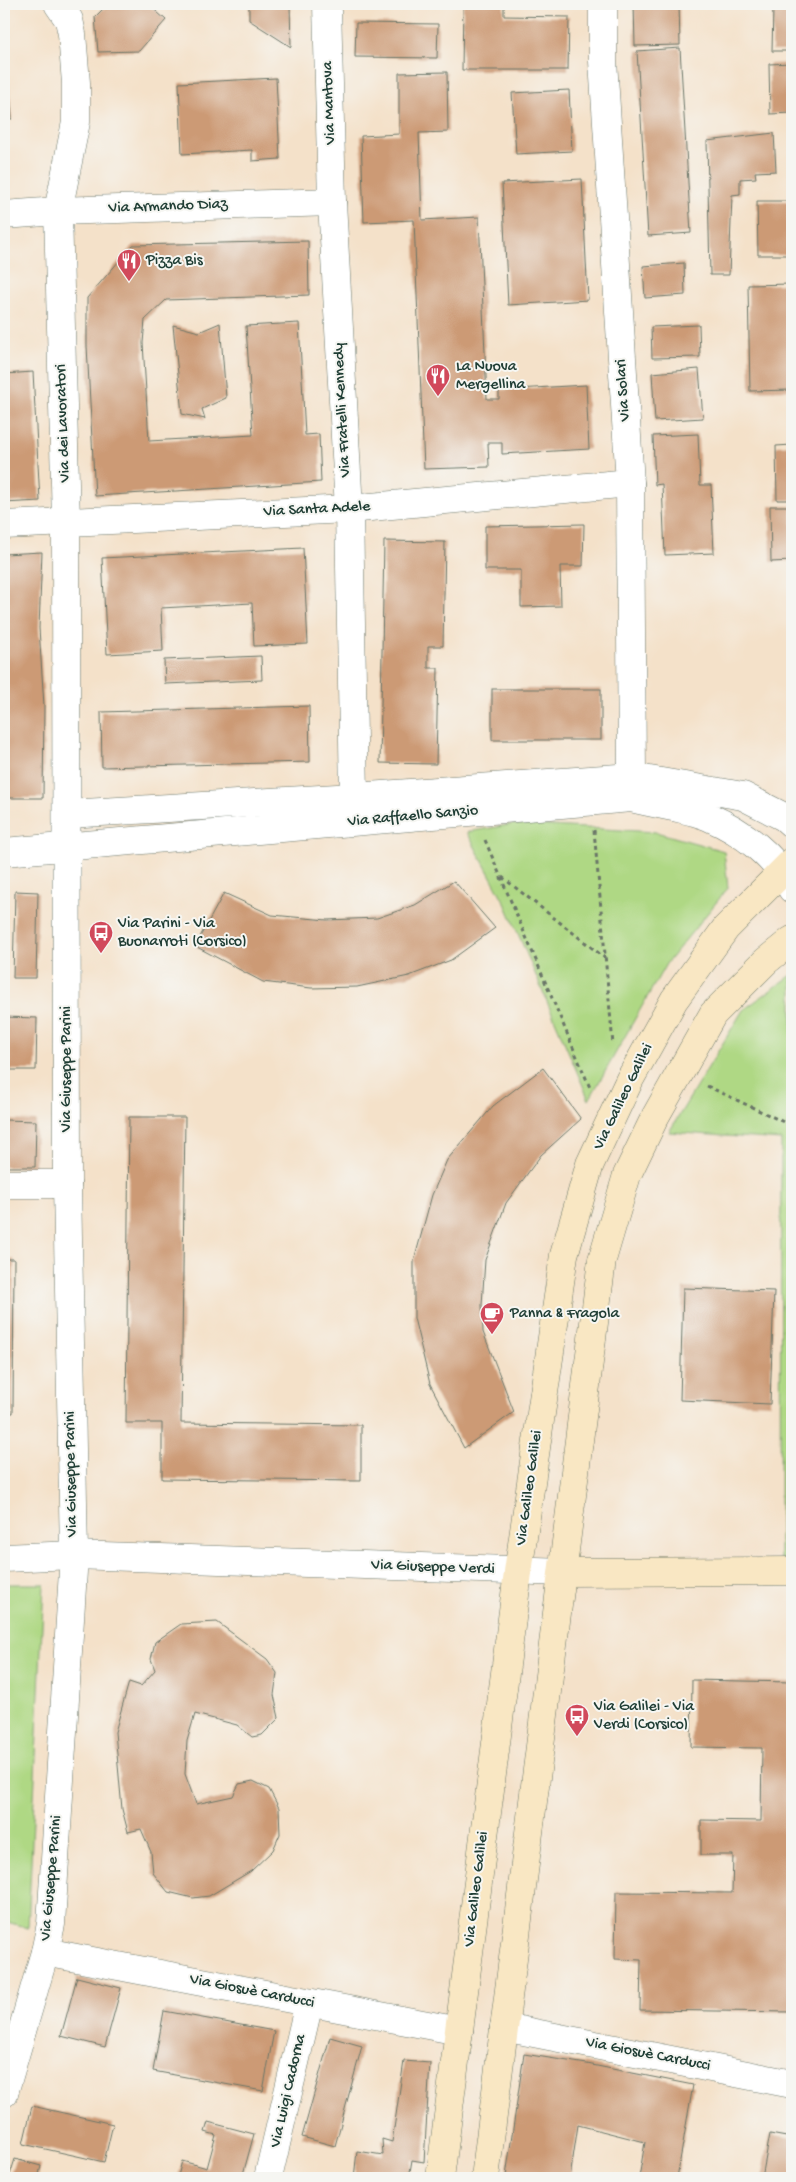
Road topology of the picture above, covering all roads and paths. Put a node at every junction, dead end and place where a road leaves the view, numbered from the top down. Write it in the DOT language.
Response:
graph roads {
  1 [pos="58,4"];
  2 [pos="327,4"];
  3 [pos="603,4"];
  4 [pos="332,202"];
  5 [pos="58,211"];
  6 [pos="4,215"];
  7 [pos="630,483"];
  8 [pos="349,509"];
  9 [pos="66,522"];
  10 [pos="4,525"];
  11 [pos="632,777"];
  12 [pos="354,797"];
  13 [pos="591,802"];
  14 [pos="473,812"];
  15 [pos="67,814"];
  16 [pos="792,824"];
  17 [pos="68,847"];
  18 [pos="4,852"];
  19 [pos="789,874"];
  20 [pos="500,876"];
  21 [pos="792,940"];
  22 [pos="606,958"];
  23 [pos="680,1072"];
  24 [pos="625,1089"];
  25 [pos="792,1126"];
  26 [pos="608,1127"];
  27 [pos="4,1184"];
  28 [pos="67,1184"];
  29 [pos="74,1555"];
  30 [pos="4,1558"];
  31 [pos="792,1571"];
  32 [pos="518,1572"];
  33 [pos="564,1572"];
  34 [pos="45,1952"];
  35 [pos="309,2003"];
  36 [pos="504,2027"];
  37 [pos="459,2031"];
  38 [pos="792,2084"];
  39 [pos="4,2093"];
  40 [pos="268,2178"];
  41 [pos="440,2178"];
  42 [pos="485,2178"];
  1 -- 5 [label="street, Via dei Lavoratori"];
  2 -- 4 [label="street, Via Mantova"];
  3 -- 7 [label="street, Via Solari"];
  4 -- 5 [label="street, Via Armando Diaz"];
  4 -- 8 [label="street, Via Fratelli Kennedy"];
  5 -- 6 [label="street, Via Armando Diaz"];
  5 -- 9 [label="street, Via dei Lavoratori"];
  7 -- 8 [label="street, Via Santa Adele"];
  7 -- 11 [label="street, Via Solari"];
  8 -- 9 [label="street, Via Santa Adele"];
  8 -- 12 [label="street, Via Fratelli Kennedy"];
  9 -- 10 [label="street, Via Santa Adele"];
  9 -- 15 [label="street, Via dei Lavoratori"];
  11 -- 12 [label="street, Via Raffaello Sanzio"];
  11 -- 16 [label="street, Via Raffaello Sanzio"];
  12 -- 15 [label="street, Via Raffaello Sanzio"];
  13 -- 14 [label="street, Via Raffaello Sanzio"];
  13 -- 19 [label="street, Via Raffaello Sanzio"];
  13 -- 22 [label="path"];
  14 -- 17 [label="street, Via Raffaello Sanzio"];
  14 -- 20 [label="path"];
  15 -- 17 [label="street, Via dei Lavoratori"];
  17 -- 18 [label="street, Via Raffaello Sanzio"];
  17 -- 28 [label="street, Via Giuseppe Parini"];
  19 -- 24 [label="street, Via Galileo Galilei"];
  20 -- 22 [label="path"];
  20 -- 26 [label="path"];
  21 -- 23 [label="street"];
  22 -- 24 [label="path"];
  23 -- 25 [label="path"];
  23 -- 33 [label="street"];
  24 -- 26 [label="street, Via Galileo Galilei"];
  26 -- 32 [label="street, Via Galileo Galilei"];
  27 -- 28 [label="street"];
  28 -- 29 [label="street, Via Giuseppe Parini"];
  29 -- 30 [label="street, Via Giuseppe Verdi"];
  29 -- 32 [label="street, Via Giuseppe Verdi"];
  29 -- 34 [label="street, Via Giuseppe Parini"];
  31 -- 33 [label="street, Via Giuseppe Verdi"];
  32 -- 33 [label="street, Via Giuseppe Verdi"];
  32 -- 37 [label="street, Via Galileo Galilei"];
  33 -- 36 [label="street"];
  34 -- 35 [label="street, Via Giosuè Carducci"];
  34 -- 39 [label="street, Via Giuseppe Parini"];
  35 -- 37 [label="street, Via Giosuè Carducci"];
  35 -- 40 [label="street, Via Luigi Cadorna"];
  36 -- 38 [label="street, Via Giosuè Carducci"];
  36 -- 42 [label="street"];
  37 -- 41 [label="street, Via Galileo Galilei"];
}
